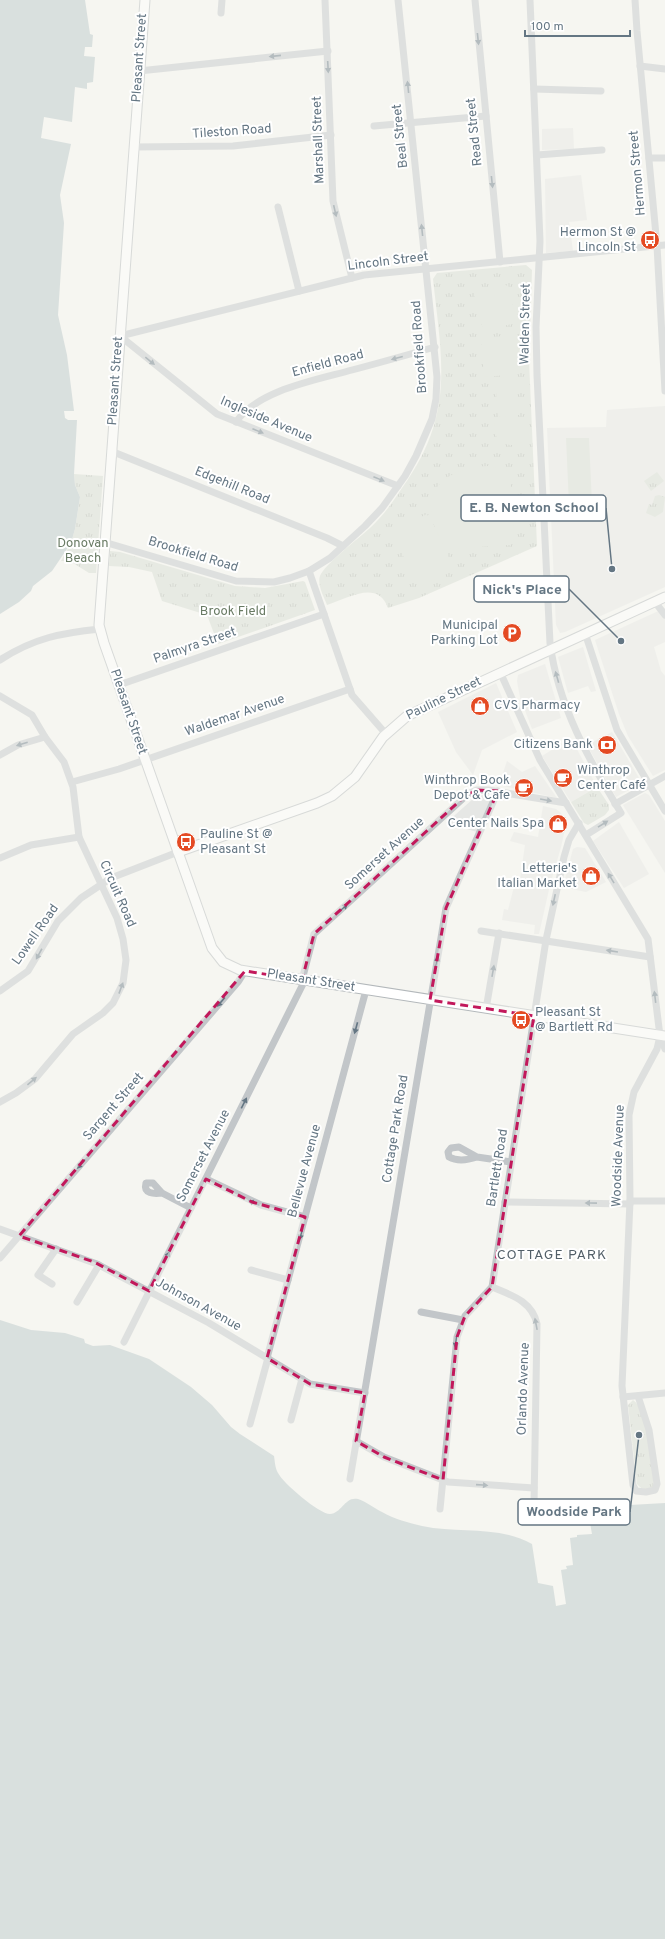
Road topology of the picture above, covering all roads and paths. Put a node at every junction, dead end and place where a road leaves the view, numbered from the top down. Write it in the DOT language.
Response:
graph roads {
  1 [pos="145,0"];
  2 [pos="222,0"];
  3 [pos="325,0"];
  4 [pos="398,0"];
  5 [pos="474,0"];
  6 [pos="530,0"];
  7 [pos="636,0"];
  8 [pos="221,13"];
  9 [pos="328,51"];
  10 [pos="640,66"];
  11 [pos="665,69"];
  12 [pos="139,70"];
  13 [pos="534,89"];
  14 [pos="600,91"];
  15 [pos="486,116"];
  16 [pos="411,122"];
  17 [pos="374,126"];
  18 [pos="331,135"];
  19 [pos="134,147"];
  20 [pos="602,150"];
  21 [pos="537,155"];
  22 [pos="649,158"];
  23 [pos="665,158"];
  24 [pos="278,207"];
  25 [pos="657,246"];
  26 [pos="665,246"];
  27 [pos="540,258"];
  28 [pos="500,262"];
  29 [pos="426,269"];
  30 [pos="352,278"];
  31 [pos="299,291"];
  32 [pos="120,336"];
  33 [pos="435,348"];
  34 [pos="665,390"];
  35 [pos="236,422"];
  36 [pos="111,451"];
  37 [pos="398,486"];
  38 [pos="104,542"];
  39 [pos="343,546"];
  40 [pos="309,571"];
  41 [pos="665,597"];
  42 [pos="655,602"];
  43 [pos="324,614"];
  44 [pos="665,615"];
  45 [pos="100,630"];
  46 [pos="585,634"];
  47 [pos="550,649"];
  48 [pos="0,660"];
  49 [pos="500,672"];
  50 [pos="119,685"];
  51 [pos="350,689"];
  52 [pos="0,696"];
  53 [pos="386,734"];
  54 [pos="45,737"];
  55 [pos="0,755"];
  56 [pos="145,760"];
  57 [pos="665,776"];
  58 [pos="72,782"];
  59 [pos="649,785"];
  60 [pos="498,791"];
  61 [pos="566,803"];
  62 [pos="615,804"];
  63 [pos="665,811"];
  64 [pos="579,823"];
  65 [pos="586,835"];
  66 [pos="79,837"];
  67 [pos="178,852"];
  68 [pos="0,858"];
  69 [pos="101,884"];
  70 [pos="481,931"];
  71 [pos="499,934"];
  72 [pos="546,940"];
  73 [pos="650,957"];
  74 [pos="245,971"];
  75 [pos="303,980"];
  76 [pos="366,990"];
  77 [pos="0,991"];
  78 [pos="430,1000"];
  79 [pos="486,1009"];
  80 [pos="534,1016"];
  81 [pos="663,1036"];
  82 [pos="665,1049"];
  83 [pos="0,1102"];
  84 [pos="477,1157"];
  85 [pos="511,1162"];
  86 [pos="206,1179"];
  87 [pos="162,1193"];
  88 [pos="665,1201"];
  89 [pos="505,1202"];
  90 [pos="630,1203"];
  91 [pos="191,1208"];
  92 [pos="305,1217"];
  93 [pos="0,1229"];
  94 [pos="19,1236"];
  95 [pos="56,1249"];
  96 [pos="0,1258"];
  97 [pos="99,1265"];
  98 [pos="251,1270"];
  99 [pos="288,1280"];
  100 [pos="52,1284"];
  101 [pos="492,1287"];
  102 [pos="149,1292"];
  103 [pos="77,1302"];
  104 [pos="421,1312"];
  105 [pos="463,1320"];
  106 [pos="124,1342"];
  107 [pos="268,1358"];
  108 [pos="302,1379"];
  109 [pos="364,1393"];
  110 [pos="665,1393"];
  111 [pos="638,1396"];
  112 [pos="623,1397"];
  113 [pos="291,1420"];
  114 [pos="250,1424"];
  115 [pos="356,1441"];
  116 [pos="350,1479"];
  117 [pos="443,1480"];
  118 [pos="534,1488"];
  119 [pos="440,1509"];
  120 [pos="537,1516"];
  1 -- 12 [label="main road, Pleasant Street"];
  2 -- 8 [label="street"];
  3 -- 9 [label="street, Marshall Street"];
  16 -- 4 [label="street, Beal Street, one-way"];
  5 -- 15 [label="street, Read Street, one-way"];
  6 -- 13 [label="street, Walden Street"];
  7 -- 10 [label="street, Hermon Street"];
  9 -- 12 [label="street, one-way"];
  9 -- 18 [label="street, Marshall Street, one-way"];
  10 -- 11 [label="street"];
  10 -- 22 [label="street, Hermon Street"];
  12 -- 19 [label="main road, Pleasant Street"];
  13 -- 14 [label="street"];
  13 -- 21 [label="street, Walden Street"];
  15 -- 16 [label="street"];
  15 -- 28 [label="street, Read Street, one-way"];
  16 -- 17 [label="street"];
  29 -- 16 [label="street, Beal Street, one-way"];
  18 -- 19 [label="street, Tileston Road"];
  18 -- 30 [label="street, Marshall Street, one-way"];
  19 -- 32 [label="main road, Pleasant Street"];
  20 -- 21 [label="street"];
  21 -- 27 [label="street, Walden Street"];
  22 -- 23 [label="street"];
  22 -- 25 [label="street, Hermon Street"];
  24 -- 31 [label="street"];
  25 -- 26 [label="street, Lincoln Street"];
  25 -- 27 [label="street, Lincoln Street"];
  25 -- 34 [label="street, Hermon Street"];
  27 -- 28 [label="street, Lincoln Street"];
  27 -- 47 [label="street, Walden Street"];
  28 -- 29 [label="street, Lincoln Street"];
  29 -- 30 [label="street, Lincoln Street"];
  29 -- 33 [label="street, Brookfield Road"];
  30 -- 31 [label="street, Lincoln Street"];
  31 -- 32 [label="street, Lincoln Street"];
  32 -- 35 [label="street, Ingleside Avenue, one-way"];
  32 -- 36 [label="main road, Pleasant Street"];
  33 -- 35 [label="street, Enfield Road, one-way"];
  33 -- 37 [label="street, Brookfield Road"];
  35 -- 37 [label="street, Ingleside Avenue, one-way"];
  36 -- 38 [label="main road, Pleasant Street"];
  36 -- 39 [label="street, Edgehill Road"];
  37 -- 39 [label="street, Brookfield Road"];
  38 -- 40 [label="street, Brookfield Road"];
  38 -- 45 [label="main road, Pleasant Street"];
  39 -- 40 [label="street, Brookfield Road"];
  40 -- 43 [label="street"];
  41 -- 42 [label="main road, Pauline Street"];
  42 -- 44 [label="street"];
  42 -- 46 [label="main road, Pauline Street"];
  43 -- 50 [label="street, Palmyra Street"];
  43 -- 51 [label="street"];
  45 -- 48 [label="street"];
  45 -- 50 [label="main road, Pleasant Street"];
  46 -- 47 [label="main road, Pauline Street"];
  46 -- 59 [label="street"];
  47 -- 49 [label="main road, Pauline Street"];
  62 -- 47 [label="street, Walden Street, one-way"];
  49 -- 53 [label="main road, Pauline Street"];
  49 -- 61 [label="street, Woodside Avenue"];
  50 -- 56 [label="main road, Pleasant Street"];
  51 -- 53 [label="street"];
  51 -- 56 [label="street, Waldemar Avenue"];
  52 -- 54 [label="street, Circuit Road"];
  53 -- 67 [label="main road, Pauline Street"];
  54 -- 55 [label="street, one-way"];
  54 -- 58 [label="street, Circuit Road"];
  56 -- 58 [label="street, Waldemar Avenue"];
  56 -- 67 [label="main road, Pleasant Street"];
  57 -- 59 [label="street"];
  58 -- 66 [label="street, Circuit Road"];
  59 -- 62 [label="street"];
  59 -- 63 [label="street"];
  60 -- 61 [label="street, Somerset Avenue, one-way"];
  75 -- 60 [label="street, Somerset Avenue, one-way"];
  78 -- 60 [label="street, Cottage Park Road, one-way"];
  61 -- 64 [label="street, Woodside Avenue"];
  65 -- 62 [label="street, Walden Street, one-way"];
  64 -- 65 [label="street, Woodside Avenue"];
  64 -- 72 [label="street, Bartlett Road, one-way"];
  73 -- 65 [label="street, Woodside Avenue, one-way"];
  66 -- 68 [label="street"];
  66 -- 69 [label="street, Circuit Road"];
  67 -- 69 [label="street, Lowell Road"];
  67 -- 74 [label="main road, Pleasant Street"];
  69 -- 77 [label="street, Lowell Road, one-way"];
  83 -- 69 [label="street, Circuit Road, one-way"];
  70 -- 71 [label="street"];
  71 -- 72 [label="street"];
  79 -- 71 [label="street, one-way"];
  73 -- 72 [label="street, one-way"];
  72 -- 80 [label="street, Bartlett Road"];
  81 -- 73 [label="street, Woodside Avenue, one-way"];
  74 -- 75 [label="main road, Pleasant Street"];
  74 -- 94 [label="street, Sargent Street, one-way"];
  75 -- 76 [label="main road, Pleasant Street"];
  86 -- 75 [label="street, Somerset Avenue, one-way"];
  76 -- 78 [label="main road, Pleasant Street"];
  76 -- 92 [label="street, Bellevue Avenue, one-way"];
  78 -- 79 [label="main road, Pleasant Street"];
  78 -- 109 [label="street, Cottage Park Road"];
  79 -- 80 [label="main road, Pleasant Street"];
  80 -- 81 [label="main road, Pleasant Street"];
  80 -- 85 [label="street, Bartlett Road"];
  81 -- 82 [label="street"];
  81 -- 90 [label="street, Woodside Avenue"];
  84 -- 85 [label="street"];
  85 -- 89 [label="street, Bartlett Road"];
  86 -- 91 [label="street, Somerset Avenue"];
  92 -- 86 [label="street, one-way"];
  87 -- 91 [label="street"];
  88 -- 90 [label="street"];
  90 -- 89 [label="street, one-way"];
  89 -- 101 [label="street, Bartlett Road"];
  90 -- 112 [label="street, Woodside Avenue"];
  102 -- 91 [label="street, Somerset Avenue, one-way"];
  92 -- 99 [label="street, Bellevue Avenue, one-way"];
  93 -- 94 [label="street, Johnson Avenue"];
  94 -- 95 [label="street, Johnson Avenue"];
  94 -- 96 [label="street, Sargent Street"];
  95 -- 97 [label="street, Johnson Avenue"];
  95 -- 100 [label="street"];
  97 -- 102 [label="street, Johnson Avenue"];
  97 -- 103 [label="street"];
  98 -- 99 [label="street"];
  99 -- 107 [label="street, Bellevue Avenue"];
  101 -- 105 [label="street"];
  118 -- 101 [label="street, Orlando Avenue, one-way"];
  102 -- 106 [label="street, Somerset Avenue"];
  102 -- 107 [label="street, Johnson Avenue"];
  104 -- 105 [label="street"];
  105 -- 117 [label="street, one-way"];
  107 -- 108 [label="street, Johnson Avenue"];
  107 -- 114 [label="street, Bellevue Avenue"];
  108 -- 109 [label="street, Johnson Avenue"];
  108 -- 113 [label="street"];
  109 -- 115 [label="street, Cottage Park Road"];
  110 -- 111 [label="street"];
  111 -- 112 [label="street"];
  111 -- 112 [label="street, Woodside Avenue"];
  115 -- 116 [label="street, Cottage Park Road"];
  115 -- 117 [label="street"];
  117 -- 118 [label="street, one-way"];
  117 -- 119 [label="street"];
  118 -- 120 [label="street, Orlando Avenue"];
}
